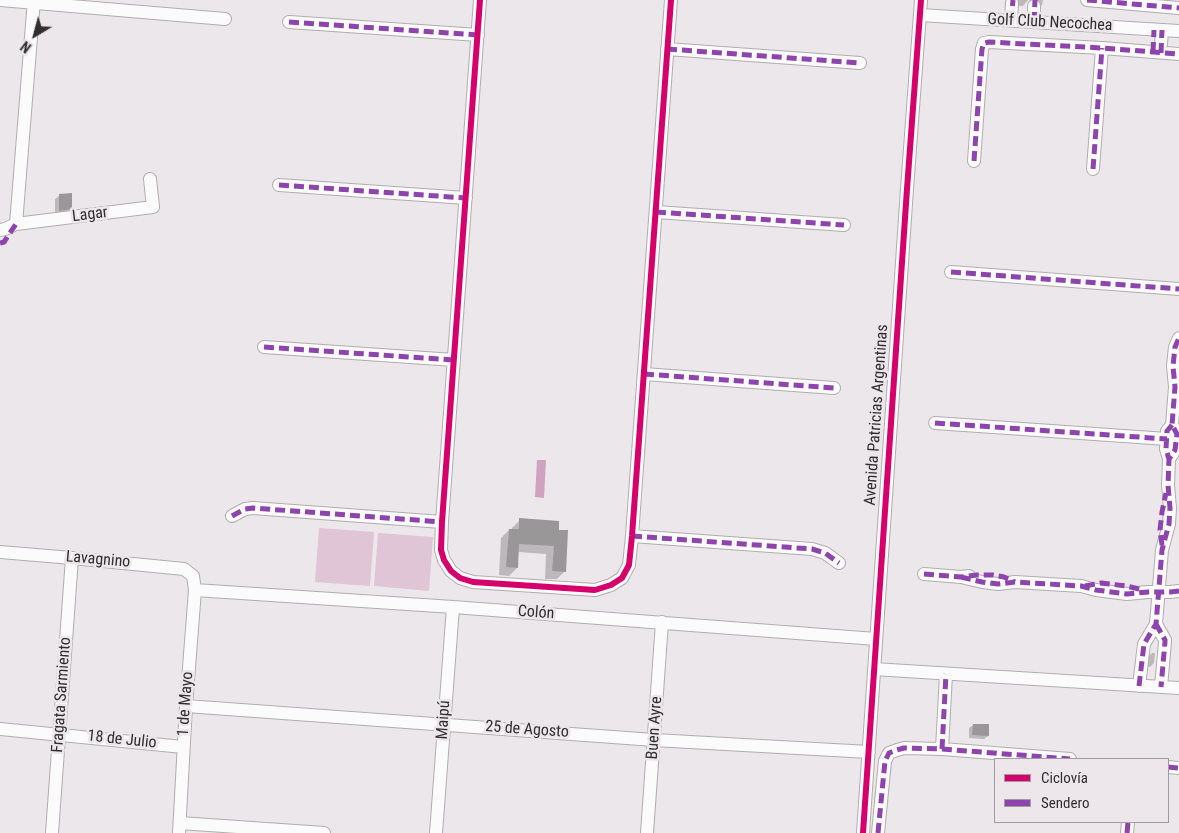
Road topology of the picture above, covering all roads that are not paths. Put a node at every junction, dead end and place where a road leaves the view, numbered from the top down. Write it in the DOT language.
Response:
graph roads {
  1 [pos="0,0"];
  2 [pos="480,0"];
  3 [pos="671,0"];
  4 [pos="921,0"];
  5 [pos="1087,0"];
  6 [pos="34,1"];
  7 [pos="1012,3"];
  8 [pos="1034,6"];
  9 [pos="1179,8"];
  10 [pos="920,16"];
  11 [pos="225,19"];
  12 [pos="1010,21"];
  13 [pos="289,22"];
  14 [pos="1034,22"];
  15 [pos="1158,30"];
  16 [pos="1179,31"];
  17 [pos="478,36"];
  18 [pos="1102,48"];
  19 [pos="1157,48"];
  20 [pos="667,49"];
  21 [pos="1179,54"];
  22 [pos="860,64"];
  23 [pos="974,161"];
  24 [pos="1093,169"];
  25 [pos="150,179"];
  26 [pos="279,185"];
  27 [pos="466,198"];
  28 [pos="656,212"];
  29 [pos="16,224"];
  30 [pos="844,225"];
  31 [pos="0,230"];
  32 [pos="951,272"];
  33 [pos="1179,289"];
  34 [pos="1179,338"];
  35 [pos="264,347"];
  36 [pos="454,360"];
  37 [pos="644,374"];
  38 [pos="1177,381"];
  39 [pos="834,388"];
  40 [pos="935,423"];
  41 [pos="1174,440"];
  42 [pos="232,516"];
  43 [pos="442,522"];
  44 [pos="632,536"];
  45 [pos="0,552"];
  46 [pos="72,558"];
  47 [pos="839,563"];
  48 [pos="924,574"];
  49 [pos="193,576"];
  50 [pos="195,590"];
  51 [pos="1167,592"];
  52 [pos="453,607"];
  53 [pos="662,622"];
  54 [pos="1156,624"];
  55 [pos="876,638"];
  56 [pos="874,669"];
  57 [pos="946,674"];
  58 [pos="1140,686"];
  59 [pos="1161,687"];
  60 [pos="1179,688"];
  61 [pos="186,706"];
  62 [pos="444,724"];
  63 [pos="0,729"];
  64 [pos="59,734"];
  65 [pos="654,740"];
  66 [pos="184,747"];
  67 [pos="942,749"];
  68 [pos="869,752"];
  69 [pos="1057,758"];
  70 [pos="180,828"];
  71 [pos="52,833"];
  72 [pos="324,833"];
  73 [pos="436,833"];
  74 [pos="647,833"];
  75 [pos="863,833"];
  76 [pos="878,833"];
  1 -- 6 [label="street"];
  2 -- 17 [label="street"];
  3 -- 20 [label="street"];
  4 -- 10 [label="street, Avenida Patricias Argentinas"];
  5 -- 9 [label="street"];
  6 -- 11 [label="street"];
  6 -- 29 [label="street"];
  7 -- 12 [label="street"];
  8 -- 14 [label="street"];
  10 -- 12 [label="street, Golf Club Necochea"];
  10 -- 55 [label="street, Avenida Patricias Argentinas"];
  12 -- 14 [label="street, Golf Club Necochea"];
  13 -- 17 [label="street"];
  14 -- 15 [label="street, Golf Club Necochea"];
  15 -- 16 [label="street, Golf Club Necochea"];
  15 -- 19 [label="street"];
  17 -- 27 [label="street"];
  18 -- 19 [label="street"];
  18 -- 23 [label="street"];
  18 -- 24 [label="street"];
  19 -- 21 [label="street"];
  20 -- 22 [label="street"];
  20 -- 28 [label="street"];
  25 -- 29 [label="street, Lagar"];
  26 -- 27 [label="street"];
  27 -- 36 [label="street"];
  28 -- 30 [label="street"];
  28 -- 37 [label="street"];
  29 -- 31 [label="street, Lagar"];
  32 -- 33 [label="street"];
  34 -- 38 [label="street"];
  35 -- 36 [label="street"];
  36 -- 43 [label="street"];
  37 -- 39 [label="street"];
  37 -- 44 [label="street"];
  38 -- 41 [label="street"];
  40 -- 41 [label="street"];
  41 -- 51 [label="street"];
  42 -- 43 [label="street"];
  43 -- 44 [label="street"];
  44 -- 47 [label="street"];
  45 -- 46 [label="street, Lavagnino"];
  46 -- 49 [label="street, Lavagnino"];
  46 -- 64 [label="street, Fragata Sarmiento"];
  48 -- 51 [label="street"];
  49 -- 50 [label="street, 1 de Mayo"];
  50 -- 52 [label="street, Colón"];
  50 -- 61 [label="street, 1 de Mayo"];
  51 -- 54 [label="street"];
  52 -- 53 [label="street, Colón"];
  52 -- 62 [label="street, Maipú"];
  53 -- 55 [label="street, Colón"];
  53 -- 65 [label="street, Buen Ayre"];
  54 -- 58 [label="street"];
  54 -- 59 [label="street"];
  55 -- 56 [label="street, Avenida Patricias Argentinas"];
  56 -- 57 [label="street"];
  56 -- 68 [label="street, Avenida Patricias Argentinas"];
  57 -- 58 [label="street"];
  57 -- 67 [label="street"];
  58 -- 59 [label="street"];
  59 -- 60 [label="street"];
  61 -- 62 [label="street, 25 de Agosto"];
  61 -- 66 [label="street, 1 de Mayo"];
  62 -- 65 [label="street, 25 de Agosto"];
  62 -- 73 [label="street, Maipú"];
  63 -- 64 [label="street, 18 de Julio"];
  64 -- 66 [label="street, 18 de Julio"];
  64 -- 71 [label="street, Fragata Sarmiento"];
  65 -- 68 [label="street, 25 de Agosto"];
  65 -- 74 [label="street, Buen Ayre"];
  66 -- 70 [label="street, 1 de Mayo"];
  67 -- 69 [label="street"];
  67 -- 76 [label="street"];
  68 -- 75 [label="street, Avenida Patricias Argentinas"];
  70 -- 72 [label="street"];
}
